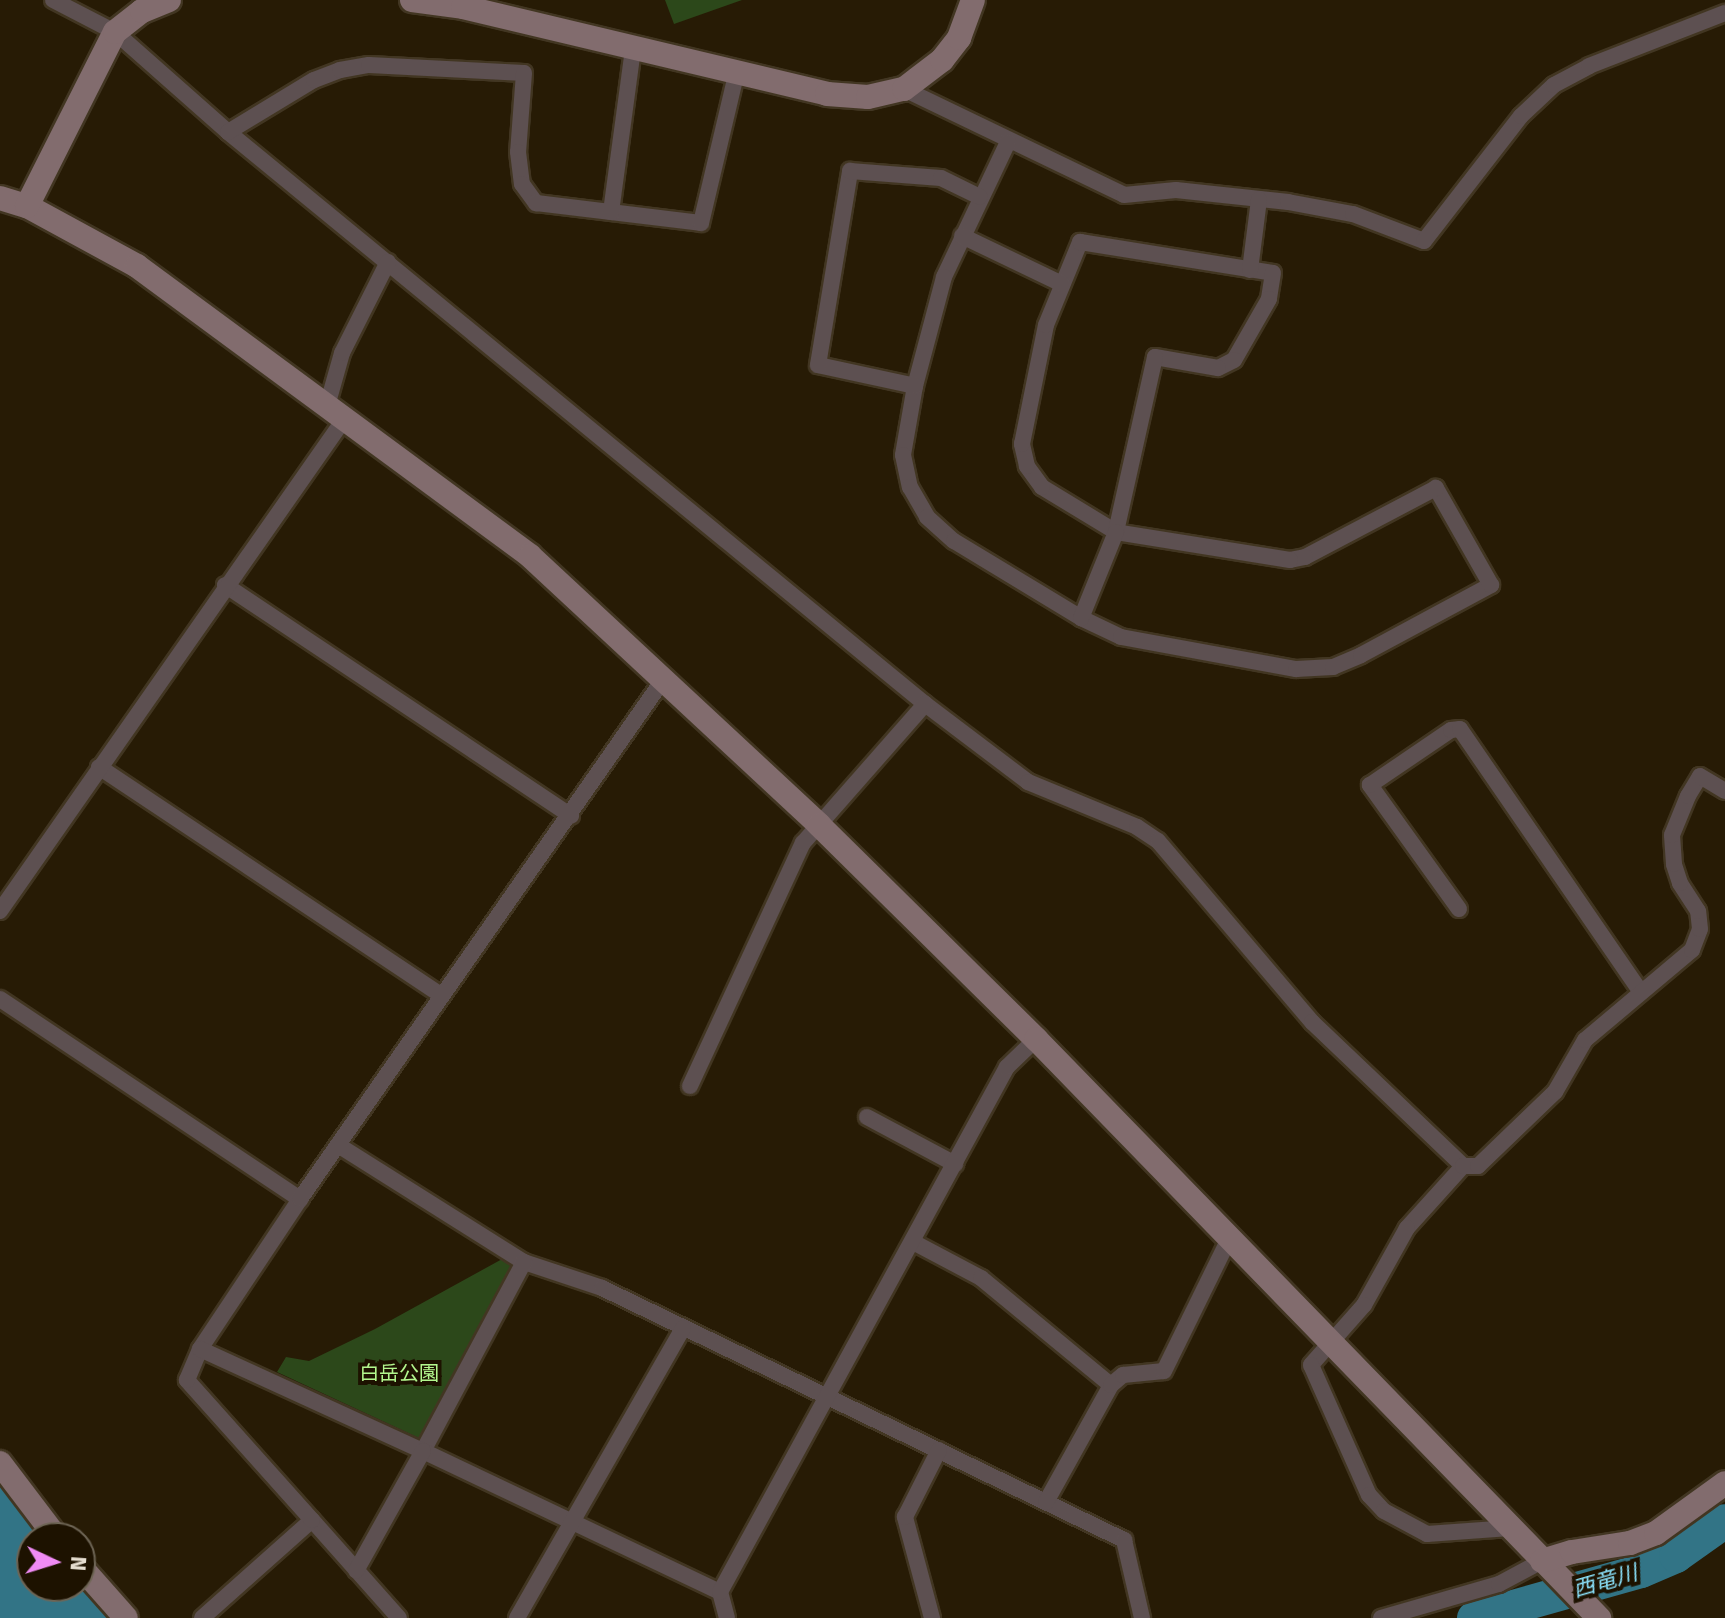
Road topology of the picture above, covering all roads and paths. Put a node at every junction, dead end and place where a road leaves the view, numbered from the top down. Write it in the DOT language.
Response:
graph roads {
  1 [pos="53,0"];
  2 [pos="169,0"];
  3 [pos="412,0"];
  4 [pos="973,0"];
  5 [pos="1725,13"];
  6 [pos="115,32"];
  7 [pos="633,50"];
  8 [pos="736,75"];
  9 [pos="904,89"];
  10 [pos="228,132"];
  11 [pos="1008,142"];
  12 [pos="980,197"];
  13 [pos="0,198"];
  14 [pos="1259,200"];
  15 [pos="27,206"];
  16 [pos="611,212"];
  17 [pos="962,236"];
  18 [pos="388,262"];
  19 [pos="1250,270"];
  20 [pos="1062,284"];
  21 [pos="915,386"];
  22 [pos="336,412"];
  23 [pos="1116,532"];
  24 [pos="225,585"];
  25 [pos="1081,618"];
  26 [pos="663,680"];
  27 [pos="925,704"];
  28 [pos="99,767"];
  29 [pos="1725,791"];
  30 [pos="571,816"];
  31 [pos="819,825"];
  32 [pos="1459,909"];
  33 [pos="0,911"];
  34 [pos="1640,991"];
  35 [pos="442,996"];
  36 [pos="0,999"];
  37 [pos="1036,1039"];
  38 [pos="690,1086"];
  39 [pos="867,1117"];
  40 [pos="338,1145"];
  41 [pos="955,1164"];
  42 [pos="1463,1166"];
  43 [pos="300,1199"];
  44 [pos="1230,1237"];
  45 [pos="913,1242"];
  46 [pos="524,1262"];
  47 [pos="683,1328"];
  48 [pos="1331,1343"];
  49 [pos="200,1349"];
  50 [pos="1111,1385"];
  51 [pos="829,1396"];
  52 [pos="939,1450"];
  53 [pos="423,1451"];
  54 [pos="0,1463"];
  55 [pos="1725,1483"];
  56 [pos="1046,1502"];
  57 [pos="312,1520"];
  58 [pos="45,1522"];
  59 [pos="571,1523"];
  60 [pos="1510,1528"];
  61 [pos="1542,1561"];
  62 [pos="356,1571"];
  63 [pos="96,1584"];
  64 [pos="720,1592"];
  65 [pos="1593,1612"];
  66 [pos="126,1618"];
  67 [pos="202,1618"];
  68 [pos="399,1618"];
  69 [pos="517,1618"];
  70 [pos="727,1618"];
  71 [pos="932,1618"];
  72 [pos="1142,1618"];
  73 [pos="1381,1618"];
  1 -- 6 [label="street"];
  2 -- 6 [label="street"];
  3 -- 7 [label="street"];
  4 -- 9 [label="street"];
  5 -- 14 [label="street"];
  6 -- 10 [label="street"];
  6 -- 15 [label="street"];
  7 -- 8 [label="street"];
  7 -- 16 [label="street"];
  8 -- 9 [label="street"];
  8 -- 16 [label="street"];
  9 -- 11 [label="street"];
  10 -- 16 [label="street"];
  10 -- 18 [label="street"];
  11 -- 12 [label="street"];
  11 -- 14 [label="street"];
  12 -- 17 [label="street"];
  12 -- 21 [label="street"];
  13 -- 15 [label="street"];
  14 -- 19 [label="street"];
  15 -- 22 [label="street"];
  17 -- 20 [label="street"];
  17 -- 21 [label="street"];
  18 -- 22 [label="street"];
  18 -- 27 [label="street"];
  19 -- 20 [label="street"];
  19 -- 23 [label="street"];
  20 -- 23 [label="street"];
  21 -- 25 [label="street"];
  22 -- 24 [label="street"];
  22 -- 26 [label="street"];
  23 -- 25 [label="street"];
  23 -- 25 [label="street"];
  24 -- 28 [label="street"];
  24 -- 30 [label="street"];
  26 -- 30 [label="street"];
  26 -- 31 [label="street"];
  27 -- 31 [label="street"];
  27 -- 42 [label="street"];
  28 -- 33 [label="street"];
  28 -- 35 [label="street"];
  29 -- 34 [label="street"];
  30 -- 35 [label="street"];
  31 -- 37 [label="street"];
  31 -- 38 [label="street"];
  32 -- 34 [label="street"];
  34 -- 42 [label="street"];
  35 -- 40 [label="street"];
  36 -- 43 [label="street"];
  37 -- 41 [label="street"];
  37 -- 44 [label="street"];
  39 -- 41 [label="street"];
  40 -- 43 [label="street"];
  40 -- 46 [label="street"];
  41 -- 45 [label="street"];
  42 -- 48 [label="street"];
  43 -- 49 [label="street"];
  44 -- 48 [label="street"];
  44 -- 50 [label="street"];
  45 -- 50 [label="street"];
  45 -- 51 [label="street"];
  46 -- 47 [label="street"];
  46 -- 53 [label="street"];
  47 -- 51 [label="street"];
  47 -- 59 [label="street"];
  48 -- 60 [label="street"];
  48 -- 60 [label="street"];
  49 -- 53 [label="street"];
  49 -- 57 [label="street"];
  50 -- 56 [label="street"];
  51 -- 52 [label="street"];
  51 -- 64 [label="street"];
  52 -- 56 [label="street"];
  52 -- 71 [label="street"];
  53 -- 59 [label="street"];
  53 -- 62 [label="street"];
  54 -- 58 [label="street"];
  55 -- 61 [label="street"];
  56 -- 72 [label="street"];
  57 -- 62 [label="street"];
  57 -- 67 [label="street"];
  59 -- 64 [label="street"];
  59 -- 69 [label="street"];
  60 -- 61 [label="street"];
  61 -- 65 [label="street"];
  61 -- 73 [label="street"];
  62 -- 68 [label="street"];
  63 -- 66 [label="street"];
  64 -- 70 [label="street"];
}
